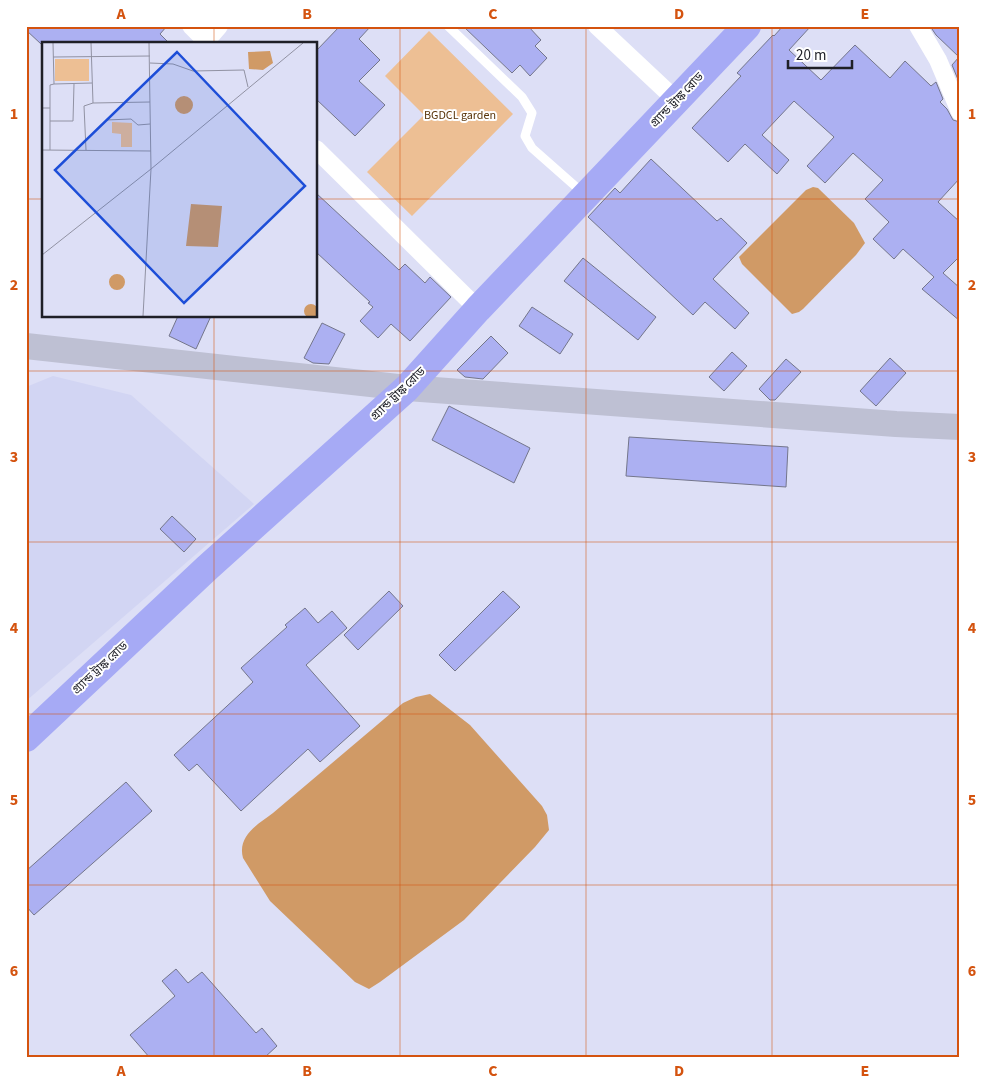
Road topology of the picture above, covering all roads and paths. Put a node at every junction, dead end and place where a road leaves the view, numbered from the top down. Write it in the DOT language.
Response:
graph roads {
  1 [pos="191,26"];
  2 [pos="220,26"];
  3 [pos="448,26"];
  4 [pos="597,26"];
  5 [pos="747,26"];
  6 [pos="918,26"];
  7 [pos="208,42"];
  8 [pos="677,101"];
  9 [pos="960,112"];
  10 [pos="318,151"];
  11 [pos="585,195"];
  12 [pos="478,309"];
  13 [pos="26,346"];
  14 [pos="407,388"];
  15 [pos="960,427"];
  16 [pos="26,738"];
  1 -- 7 [label="street"];
  2 -- 7 [label="street"];
  3 -- 11 [label="lane"];
  4 -- 8 [label="street"];
  5 -- 8 [label="highway, গ্র্যান্ড ট্রাঙ্ক রোড"];
  6 -- 9 [label="street"];
  8 -- 11 [label="highway, গ্র্যান্ড ট্রাঙ্ক রোড"];
  10 -- 12 [label="street"];
  11 -- 12 [label="highway, গ্র্যান্ড ট্রাঙ্ক রোড"];
  12 -- 14 [label="highway, গ্র্যান্ড ট্রাঙ্ক রোড"];
  13 -- 14 [label="street"];
  14 -- 15 [label="street"];
  14 -- 16 [label="highway, গ্র্যান্ড ট্রাঙ্ক রোড"];
}
